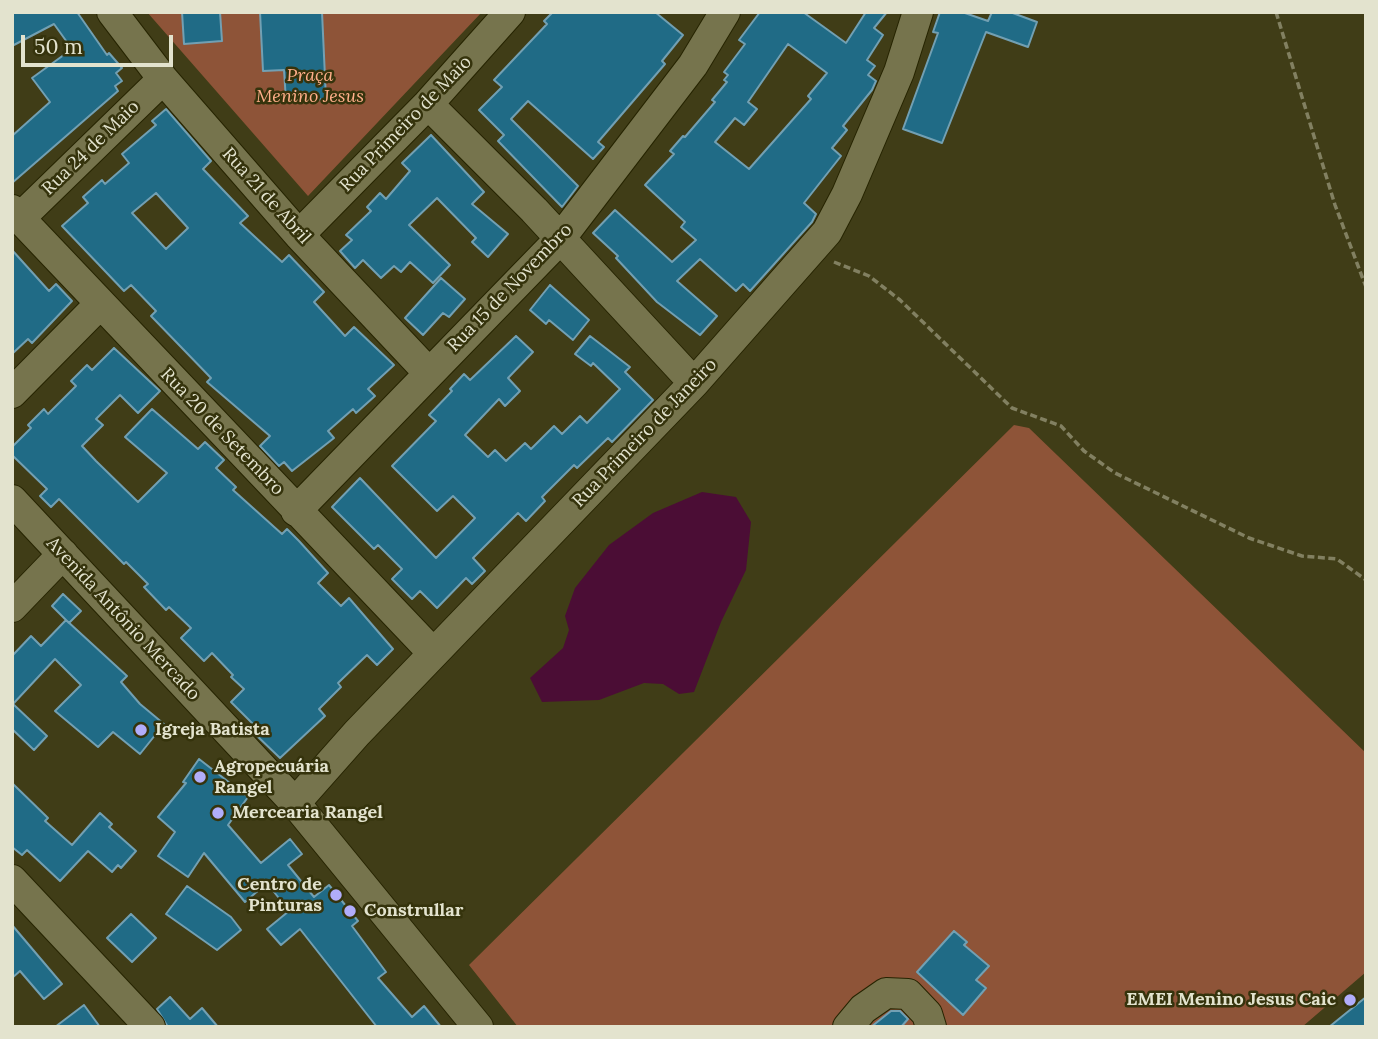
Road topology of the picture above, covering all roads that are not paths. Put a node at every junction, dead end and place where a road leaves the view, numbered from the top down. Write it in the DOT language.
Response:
graph roads {
  1 [pos="111,12"];
  2 [pos="510,12"];
  3 [pos="725,12"];
  4 [pos="918,12"];
  5 [pos="163,79"];
  6 [pos="428,104"];
  7 [pos="16,214"];
  8 [pos="299,235"];
  9 [pos="560,239"];
  10 [pos="99,305"];
  11 [pos="428,372"];
  12 [pos="694,383"];
  13 [pos="12,393"];
  14 [pos="12,500"];
  15 [pos="296,511"];
  16 [pos="63,554"];
  17 [pos="12,607"];
  18 [pos="433,653"];
  19 [pos="295,803"];
  20 [pos="12,880"];
  21 [pos="150,1027"];
  22 [pos="478,1027"];
  23 [pos="848,1027"];
  24 [pos="931,1027"];
  1 -- 5 [label="street, Rua 21 de Abril"];
  2 -- 6 [label="street, Rua Primeiro de Maio"];
  3 -- 9 [label="street, Rua 15 de Novembro"];
  4 -- 12 [label="street, Rua Primeiro de Janeiro"];
  5 -- 7 [label="street, Rua 24 de Maio"];
  5 -- 8 [label="street, Rua 21 de Abril"];
  6 -- 8 [label="street, Rua Primeiro de Maio"];
  6 -- 9 [label="street"];
  7 -- 10 [label="street, Rua 20 de Setembro"];
  8 -- 11 [label="street, Rua 21 de Abril"];
  9 -- 11 [label="street, Rua 15 de Novembro"];
  9 -- 12 [label="street"];
  10 -- 13 [label="street"];
  10 -- 15 [label="street, Rua 20 de Setembro"];
  11 -- 15 [label="street, Rua 15 de Novembro"];
  12 -- 18 [label="street, Rua Primeiro de Janeiro"];
  14 -- 16 [label="street, Avenida Antônio Mercado"];
  15 -- 18 [label="street, Rua 20 de Setembro"];
  16 -- 17 [label="street"];
  16 -- 19 [label="street, Avenida Antônio Mercado"];
  18 -- 19 [label="street, Rua Primeiro de Janeiro"];
  19 -- 22 [label="street, Avenida Antônio Mercado"];
  20 -- 21 [label="street"];
  23 -- 24 [label="street"];
}
